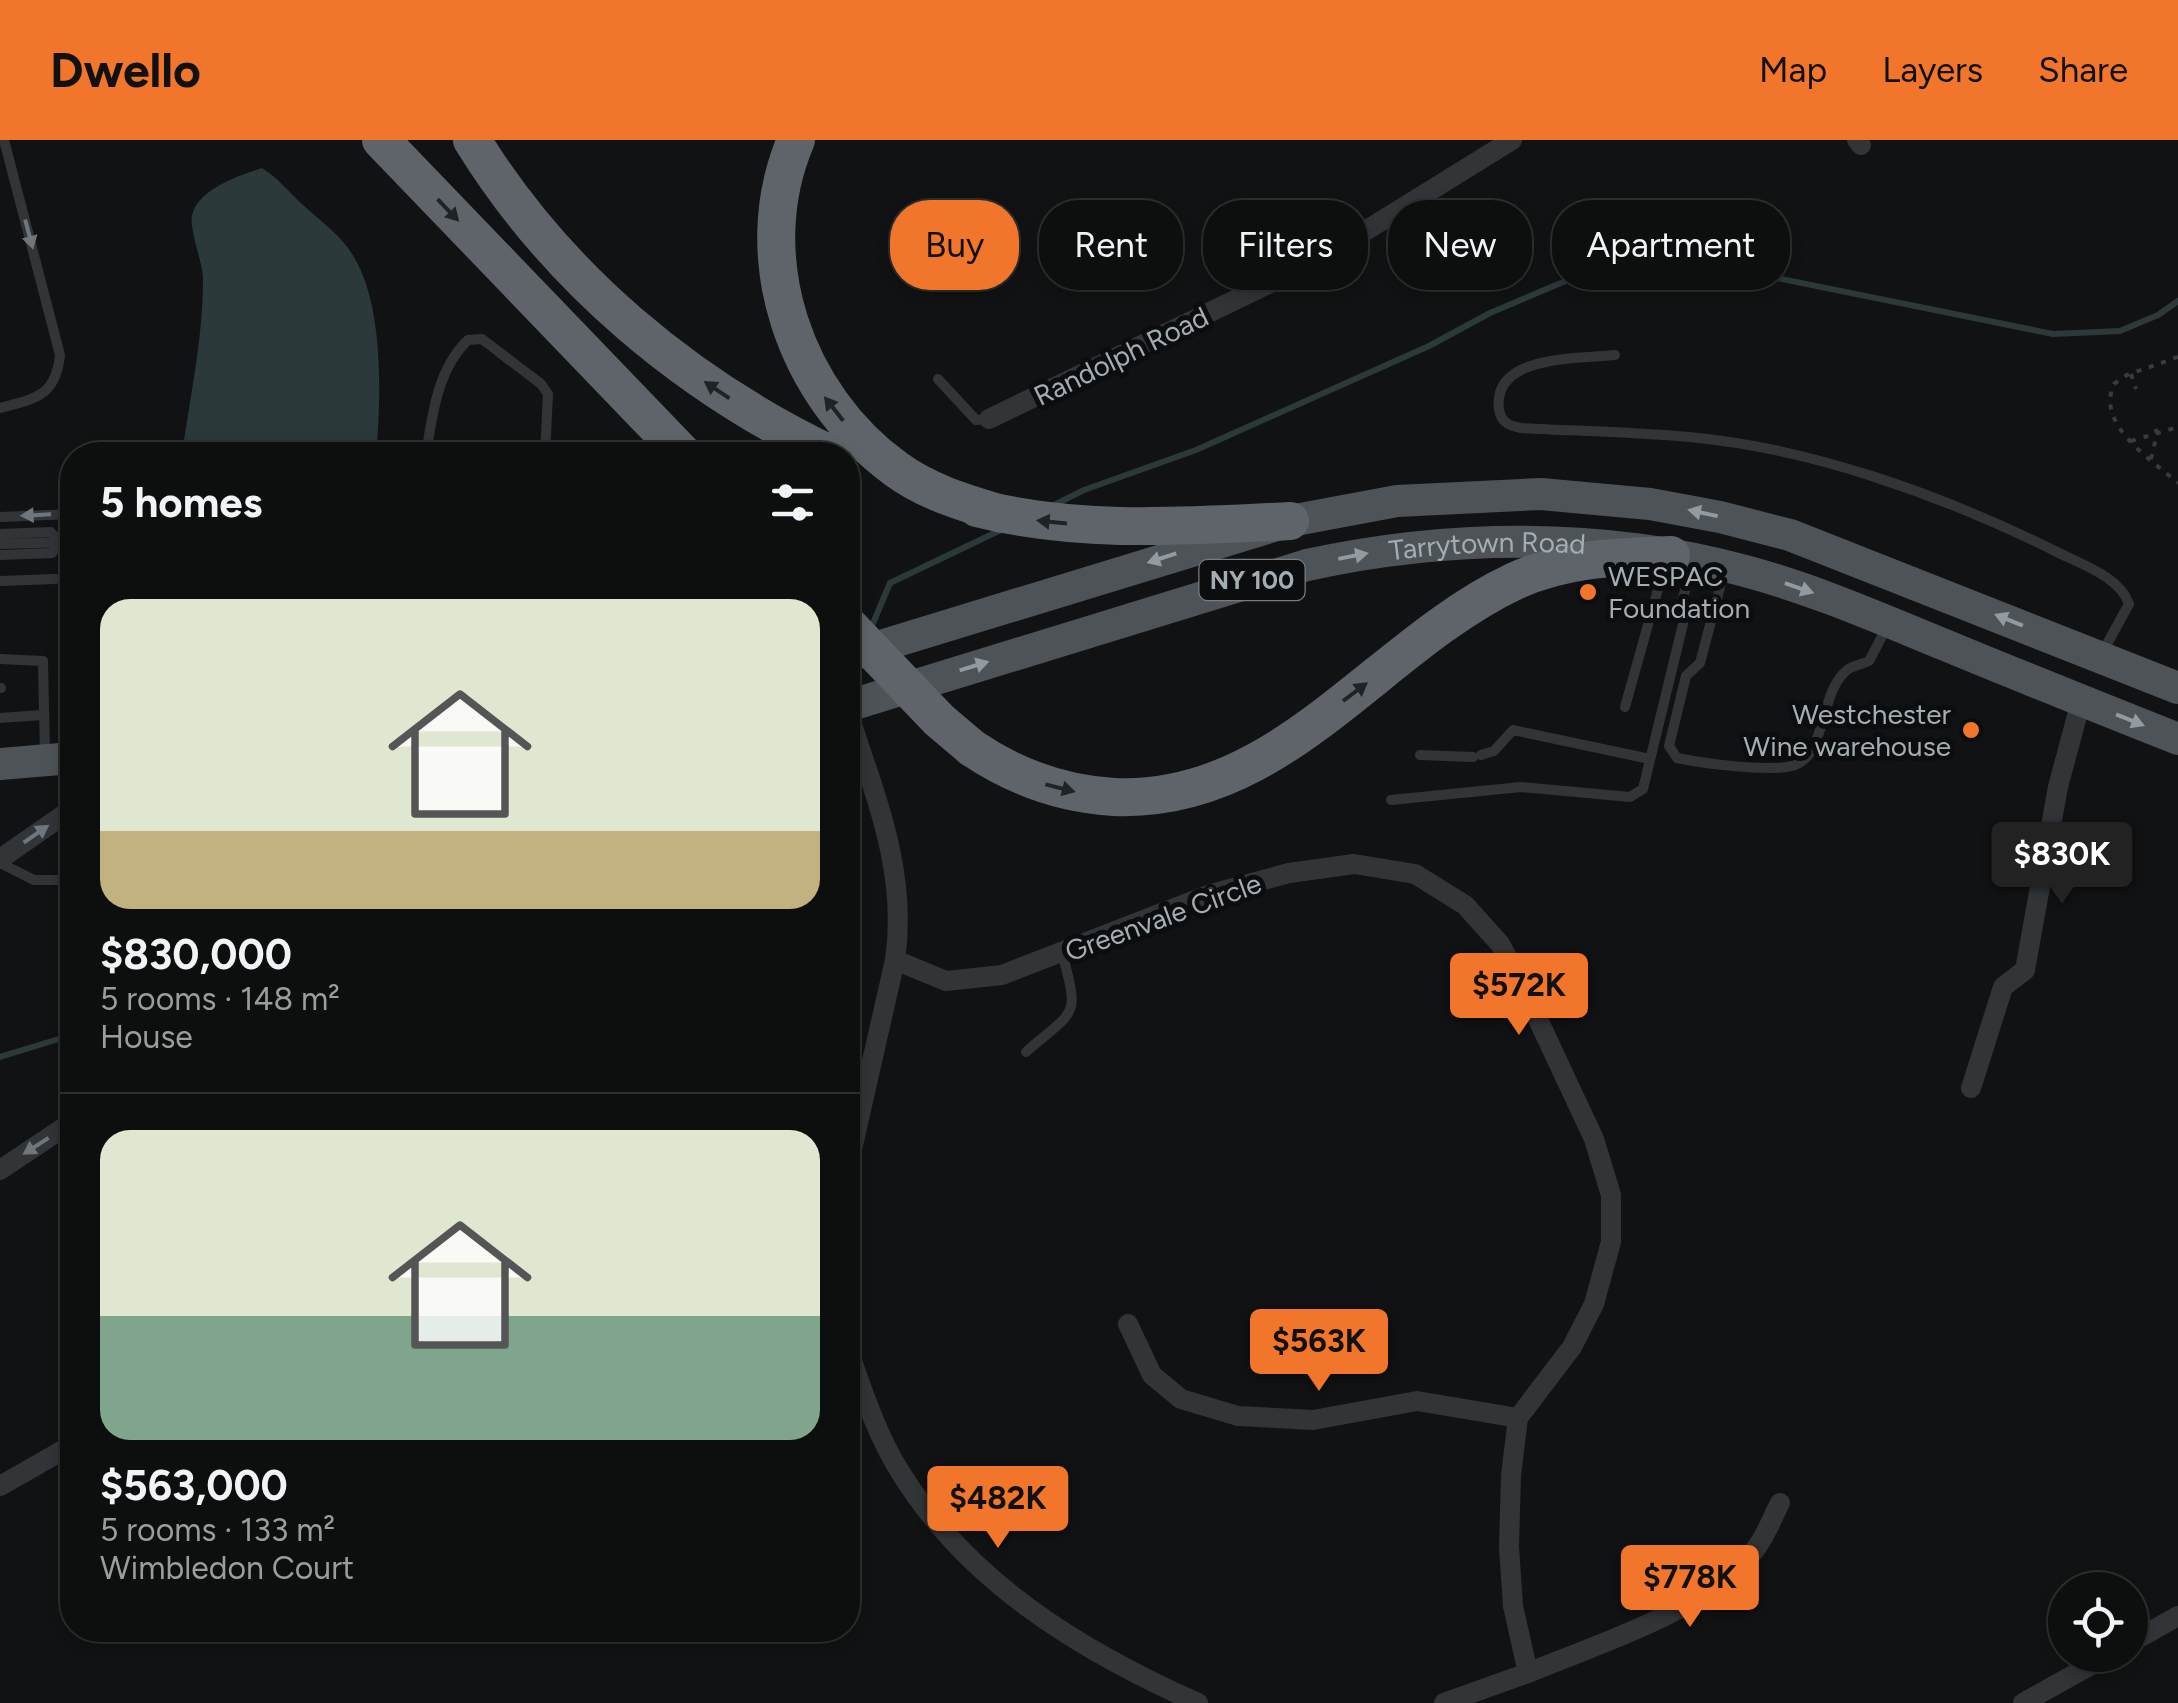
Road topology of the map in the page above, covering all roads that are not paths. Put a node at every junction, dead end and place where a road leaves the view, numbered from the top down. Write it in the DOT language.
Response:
graph roads {
  1 [pos="4,140"];
  2 [pos="381,140"];
  3 [pos="472,140"];
  4 [pos="796,140"];
  5 [pos="1512,140"];
  6 [pos="1615,356"];
  7 [pos="938,379"];
  8 [pos="0,408"];
  9 [pos="989,420"];
  10 [pos="428,442"];
  11 [pos="546,442"];
  12 [pos="671,442"];
  13 [pos="809,442"];
  14 [pos="860,467"];
  15 [pos="60,514"];
  16 [pos="1002,514"];
  17 [pos="0,517"];
  18 [pos="1290,521"];
  19 [pos="0,534"];
  20 [pos="59,542"];
  21 [pos="0,544"];
  22 [pos="0,555"];
  23 [pos="1697,560"];
  24 [pos="55,579"];
  25 [pos="0,580"];
  26 [pos="1656,602"];
  27 [pos="1681,603"];
  28 [pos="1889,623"];
  29 [pos="860,638"];
  30 [pos="860,652"];
  31 [pos="2100,656"];
  32 [pos="0,660"];
  33 [pos="2178,688"];
  34 [pos="2081,701"];
  35 [pos="860,702"];
  36 [pos="1625,707"];
  37 [pos="42,715"];
  38 [pos="0,718"];
  39 [pos="2178,739"];
  40 [pos="860,751"];
  41 [pos="1420,754"];
  42 [pos="59,759"];
  43 [pos="1650,759"];
  44 [pos="0,764"];
  45 [pos="1391,800"];
  46 [pos="60,818"];
  47 [pos="0,861"];
  48 [pos="60,880"];
  49 [pos="1062,952"];
  50 [pos="896,960"];
  51 [pos="1026,1052"];
  52 [pos="1971,1088"];
  53 [pos="860,1115"];
  54 [pos="60,1130"];
  55 [pos="0,1170"];
  56 [pos="1128,1324"];
  57 [pos="860,1382"];
  58 [pos="1518,1418"];
  59 [pos="60,1452"];
  60 [pos="0,1486"];
  61 [pos="1780,1503"];
  62 [pos="2178,1616"];
  63 [pos="2148,1633"];
  64 [pos="2079,1672"];
  65 [pos="1528,1673"];
  66 [pos="1198,1703"];
  67 [pos="1444,1703"];
  68 [pos="2023,1703"];
  1 -- 8 [label="lane, one-way"];
  2 -- 12 [label="highway, one-way"];
  13 -- 3 [label="highway, one-way"];
  16 -- 4 [label="highway, one-way"];
  5 -- 9 [label="street, Randolph Road"];
  6 -- 31 [label="lane"];
  7 -- 9 [label="lane"];
  10 -- 11 [label="lane"];
  14 -- 16 [label="highway"];
  15 -- 17 [label="lane, one-way"];
  18 -- 16 [label="highway, one-way"];
  18 -- 30 [label="main road, Tarrytown Road / NY 100, one-way"];
  31 -- 18 [label="main road, Tarrytown Road / NY 100, one-way"];
  19 -- 20 [label="lane"];
  20 -- 21 [label="lane"];
  20 -- 22 [label="lane"];
  23 -- 26 [label="lane"];
  23 -- 27 [label="lane"];
  23 -- 28 [label="main road, Tarrytown Road / NY 100, one-way"];
  23 -- 28 [label="lane"];
  29 -- 23 [label="highway, one-way, bridge"];
  35 -- 23 [label="main road, Tarrytown Road / NY 100, one-way"];
  24 -- 25 [label="lane"];
  26 -- 27 [label="lane"];
  26 -- 36 [label="lane"];
  27 -- 43 [label="lane"];
  28 -- 34 [label="main road, Tarrytown Road / NY 100"];
  31 -- 33 [label="main road, Tarrytown Road / NY 100"];
  31 -- 34 [label="main road"];
  32 -- 37 [label="lane"];
  34 -- 39 [label="main road, Tarrytown Road / NY 100, one-way"];
  34 -- 52 [label="street"];
  37 -- 38 [label="lane"];
  37 -- 42 [label="lane"];
  40 -- 50 [label="street"];
  41 -- 43 [label="lane"];
  42 -- 44 [label="main road"];
  43 -- 45 [label="lane"];
  47 -- 46 [label="street, one-way"];
  47 -- 48 [label="lane"];
  49 -- 50 [label="street, Greenvale Circle"];
  49 -- 51 [label="lane"];
  49 -- 58 [label="street, Greenvale Circle"];
  50 -- 53 [label="street"];
  54 -- 55 [label="street, one-way"];
  56 -- 58 [label="street"];
  57 -- 66 [label="street"];
  58 -- 65 [label="street"];
  59 -- 60 [label="street"];
  61 -- 65 [label="street"];
  62 -- 63 [label="street"];
  64 -- 68 [label="street"];
  65 -- 67 [label="street"];
}
